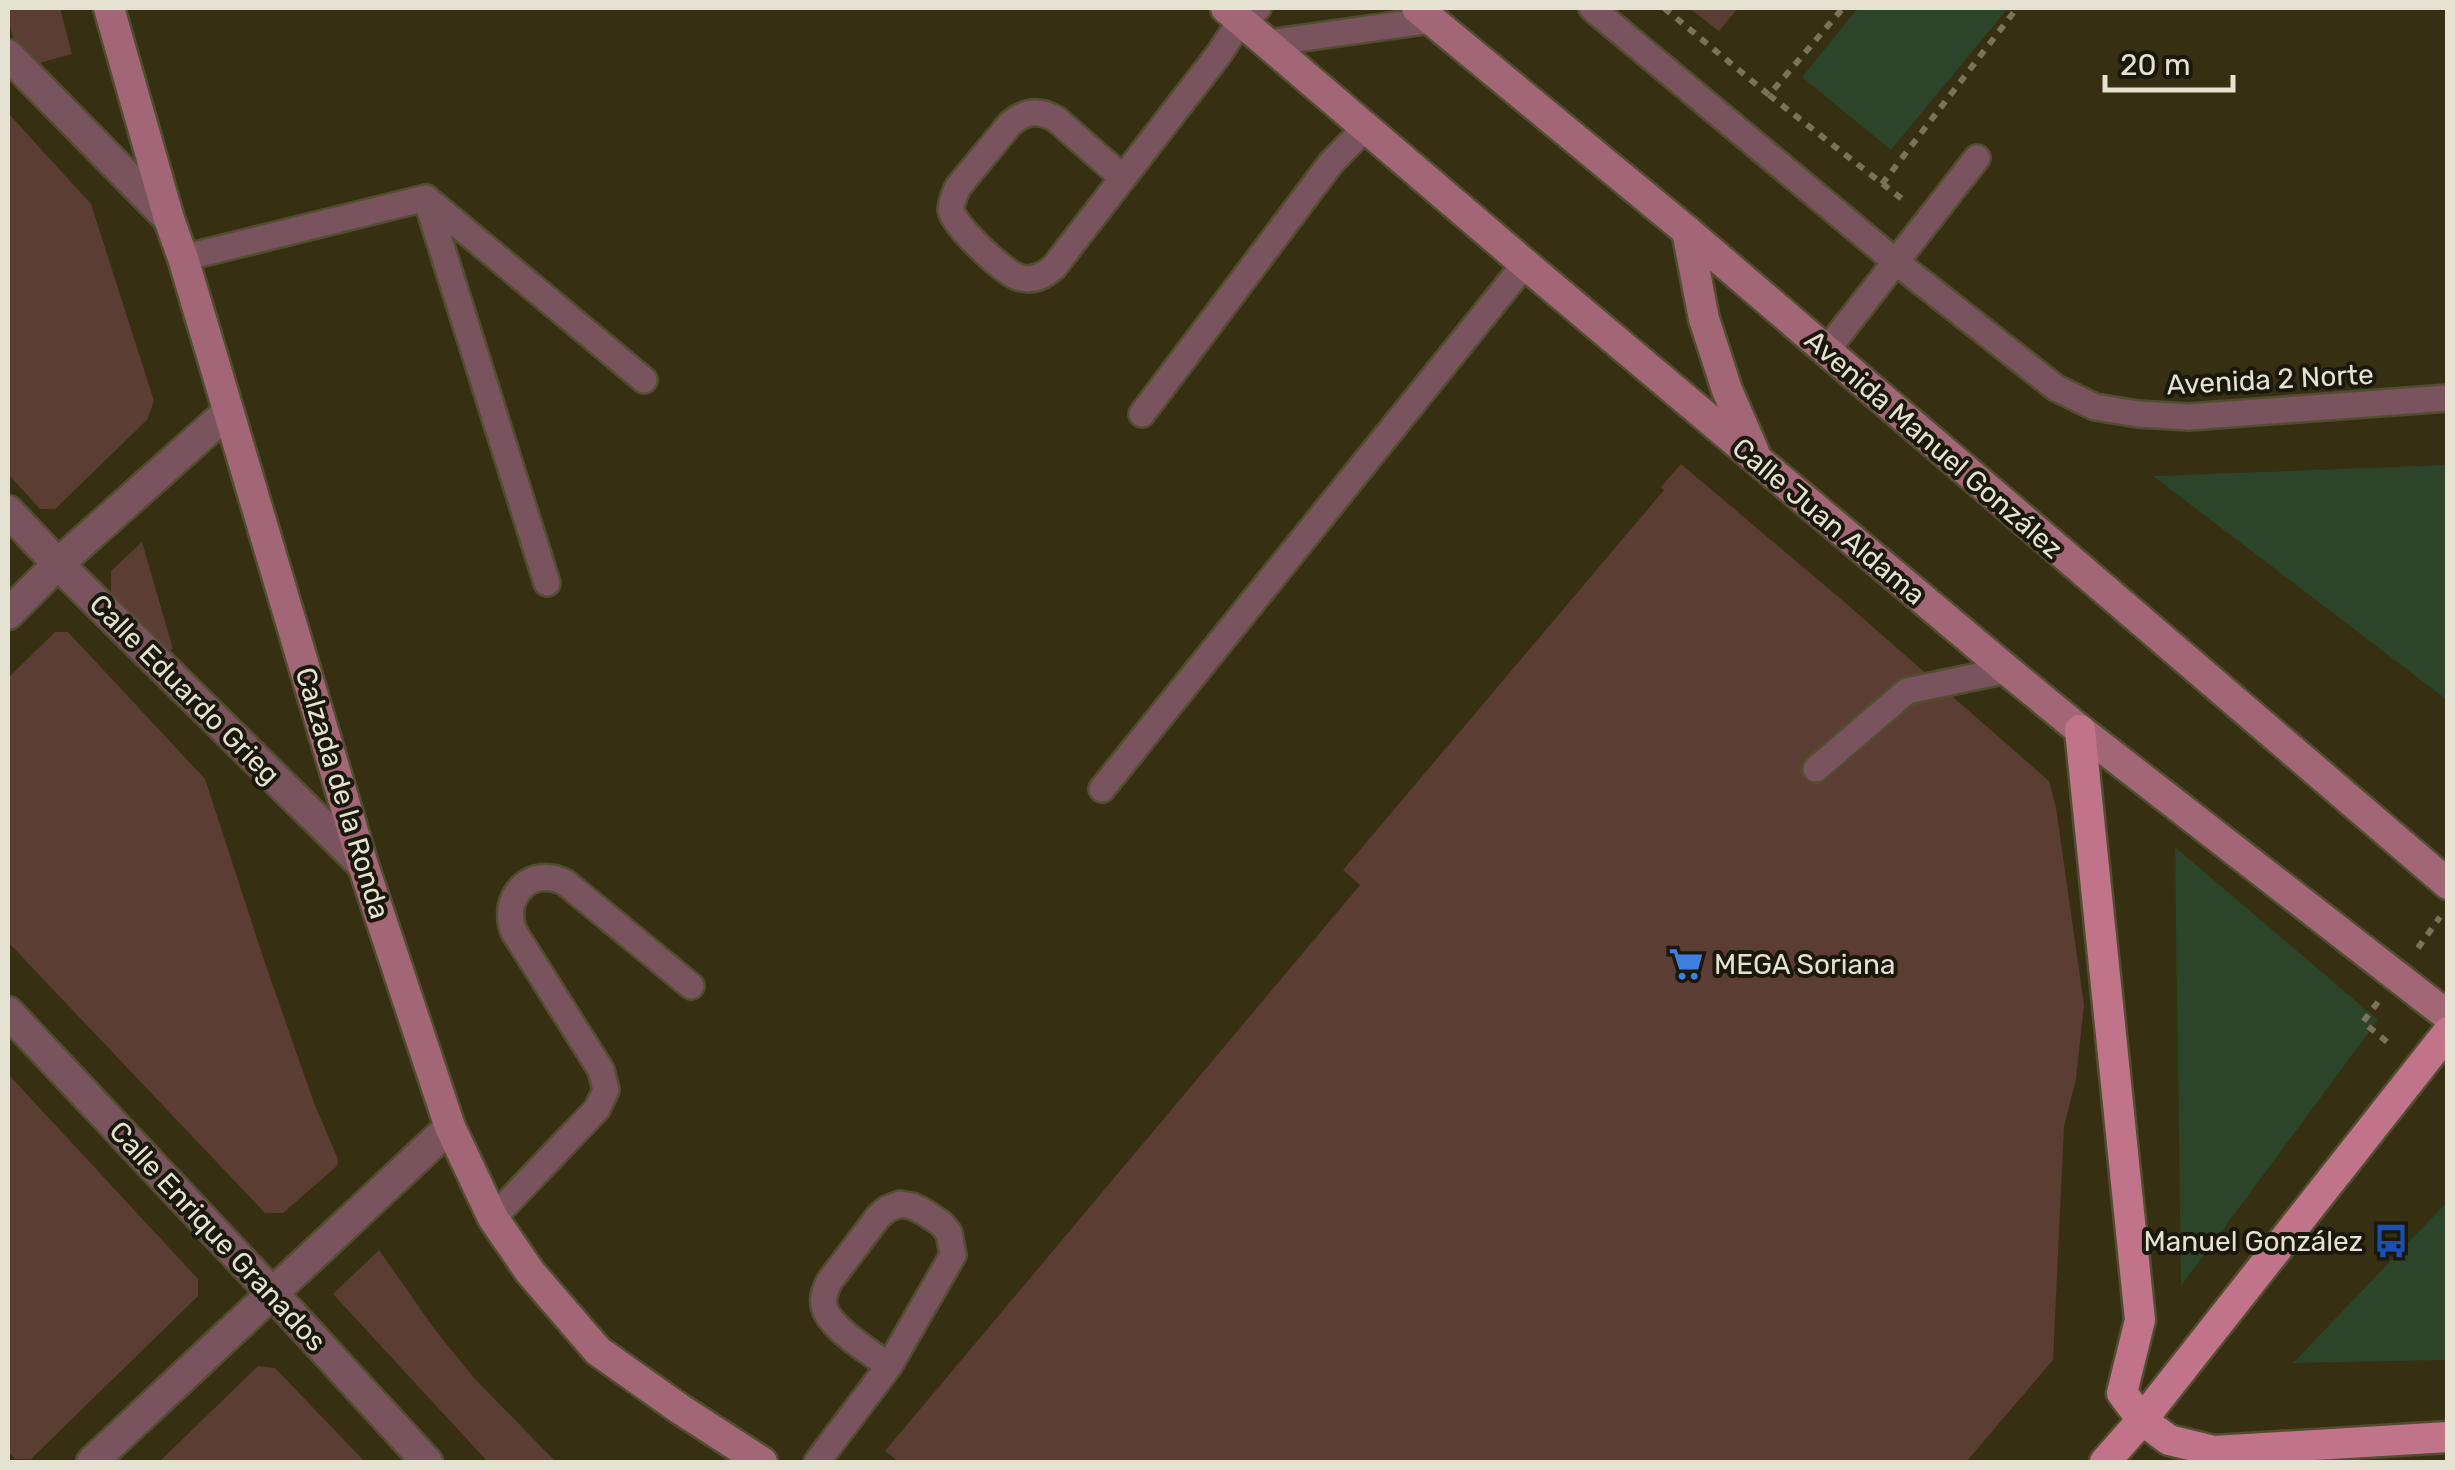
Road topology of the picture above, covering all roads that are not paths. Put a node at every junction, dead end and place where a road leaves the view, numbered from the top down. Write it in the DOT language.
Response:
graph roads {
  1 [pos="108,8"];
  2 [pos="1592,8"];
  3 [pos="1242,12"];
  4 [pos="1425,14"];
  5 [pos="1268,43"];
  6 [pos="8,55"];
  7 [pos="1366,127"];
  8 [pos="1976,158"];
  9 [pos="1123,178"];
  10 [pos="426,198"];
  11 [pos="169,220"];
  12 [pos="1687,231"];
  13 [pos="183,258"];
  14 [pos="1896,262"];
  15 [pos="1525,264"];
  16 [pos="1826,350"];
  17 [pos="644,380"];
  18 [pos="2448,398"];
  19 [pos="228,412"];
  20 [pos="1142,414"];
  21 [pos="1759,462"];
  22 [pos="8,511"];
  23 [pos="58,564"];
  24 [pos="547,583"];
  25 [pos="8,614"];
  26 [pos="2007,670"];
  27 [pos="2080,730"];
  28 [pos="1816,770"];
  29 [pos="1102,789"];
  30 [pos="363,864"];
  31 [pos="2448,884"];
  32 [pos="690,986"];
  33 [pos="8,1012"];
  34 [pos="2448,1016"];
  35 [pos="2448,1032"];
  36 [pos="450,1127"];
  37 [pos="493,1218"];
  38 [pos="272,1293"];
  39 [pos="889,1366"];
  40 [pos="2142,1420"];
  41 [pos="2448,1437"];
  42 [pos="92,1462"];
  43 [pos="428,1462"];
  44 [pos="762,1462"];
  45 [pos="817,1462"];
  46 [pos="2105,1462"];
  1 -- 11 [label="street, Calzada de la Ronda"];
  2 -- 14 [label="lane, Avenida 2 Norte"];
  3 -- 5 [label="street, Calle Juan Aldama"];
  3 -- 9 [label="lane"];
  4 -- 5 [label="lane"];
  4 -- 12 [label="street, Avenida Manuel González"];
  5 -- 7 [label="street, Calle Juan Aldama"];
  6 -- 11 [label="street"];
  7 -- 15 [label="street, Calle Juan Aldama"];
  7 -- 20 [label="lane"];
  8 -- 14 [label="lane"];
  9 -- 9 [label="lane"];
  10 -- 13 [label="lane"];
  10 -- 17 [label="lane"];
  10 -- 24 [label="lane"];
  11 -- 13 [label="street, Calzada de la Ronda"];
  12 -- 16 [label="street, Avenida Manuel González"];
  12 -- 21 [label="street"];
  13 -- 19 [label="street, Calzada de la Ronda"];
  14 -- 16 [label="lane"];
  14 -- 18 [label="lane, Avenida 2 Norte"];
  15 -- 21 [label="street, Calle Juan Aldama"];
  15 -- 29 [label="lane"];
  16 -- 31 [label="street, Avenida Manuel González"];
  19 -- 23 [label="street"];
  19 -- 30 [label="street, Calzada de la Ronda"];
  21 -- 26 [label="street, Calle Juan Aldama"];
  22 -- 23 [label="street, Calle Eduardo Grieg"];
  23 -- 25 [label="street"];
  23 -- 30 [label="street, Calle Eduardo Grieg"];
  26 -- 27 [label="street, Calle Juan Aldama"];
  26 -- 28 [label="lane"];
  27 -- 34 [label="street, Calle Juan Aldama"];
  27 -- 40 [label="main road"];
  30 -- 36 [label="street, Calzada de la Ronda"];
  32 -- 37 [label="lane"];
  33 -- 38 [label="street, Calle Enrique Granados"];
  35 -- 40 [label="main road"];
  36 -- 37 [label="street, Calzada de la Ronda"];
  36 -- 38 [label="street"];
  37 -- 44 [label="street, Calzada de la Ronda"];
  38 -- 42 [label="street"];
  38 -- 43 [label="street, Calle Enrique Granados"];
  39 -- 39 [label="lane"];
  39 -- 45 [label="lane"];
  40 -- 41 [label="main road"];
  40 -- 46 [label="main road"];
}
